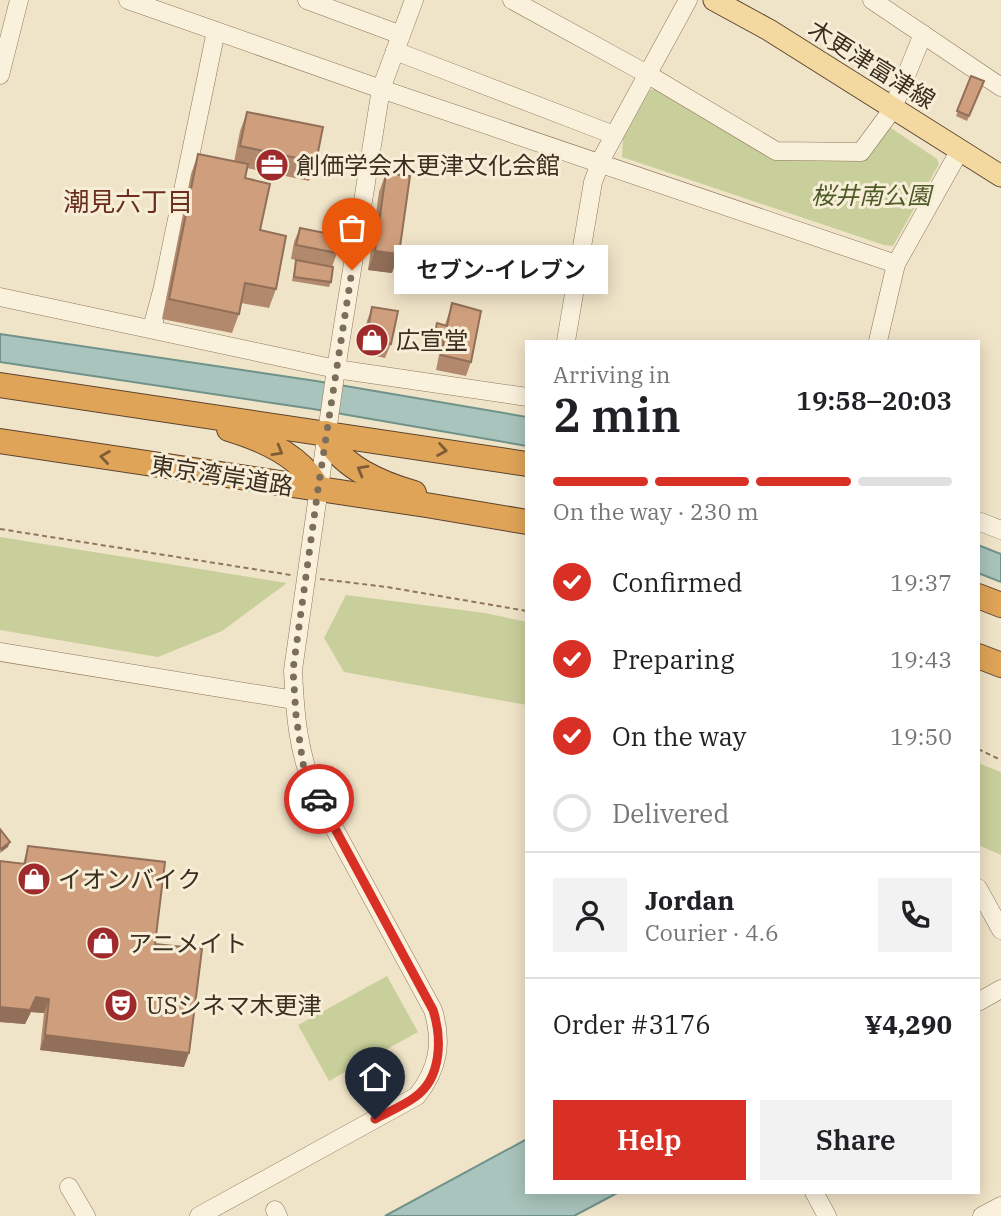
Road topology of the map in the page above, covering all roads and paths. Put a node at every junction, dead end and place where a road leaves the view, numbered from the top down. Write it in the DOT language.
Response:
graph roads {
  1 [pos="19,0"];
  2 [pos="128,0"];
  3 [pos="307,0"];
  4 [pos="414,0"];
  5 [pos="512,0"];
  6 [pos="688,0"];
  7 [pos="714,0"];
  8 [pos="873,0"];
  9 [pos="216,31"];
  10 [pos="923,34"];
  11 [pos="398,43"];
  12 [pos="0,74"];
  13 [pos="647,74"];
  14 [pos="1001,87"];
  15 [pos="381,89"];
  16 [pos="892,110"];
  17 [pos="614,135"];
  18 [pos="960,150"];
  19 [pos="600,164"];
  20 [pos="1001,176"];
  21 [pos="896,264"];
  22 [pos="0,297"];
  23 [pos="152,328"];
  24 [pos="566,340"];
  25 [pos="878,340"];
  26 [pos="336,369"];
  27 [pos="0,385"];
  28 [pos="525,397"];
  29 [pos="120,403"];
  30 [pos="326,433"];
  31 [pos="0,441"];
  32 [pos="525,464"];
  33 [pos="318,489"];
  34 [pos="523,521"];
  35 [pos="980,522"];
  36 [pos="0,529"];
  37 [pos="1001,530"];
  38 [pos="306,577"];
  39 [pos="980,597"];
  40 [pos="1001,606"];
  41 [pos="525,611"];
  42 [pos="0,652"];
  43 [pos="980,657"];
  44 [pos="1001,665"];
  45 [pos="294,700"];
  46 [pos="980,750"];
  47 [pos="1001,760"];
  48 [pos="980,892"];
  49 [pos="1001,930"];
  50 [pos="1001,989"];
  51 [pos="980,1001"];
  52 [pos="69,1187"];
  53 [pos="815,1194"];
  54 [pos="1001,1206"];
  55 [pos="86,1216"];
  56 [pos="199,1216"];
  57 [pos="827,1216"];
  58 [pos="982,1216"];
  1 -- 12 [label="street"];
  2 -- 9 [label="street"];
  3 -- 11 [label="street"];
  4 -- 11 [label="street"];
  5 -- 13 [label="street"];
  6 -- 13 [label="street"];
  7 -- 16 [label="main road, 木更津富津線"];
  8 -- 10 [label="street"];
  9 -- 15 [label="street"];
  9 -- 23 [label="street"];
  10 -- 14 [label="street"];
  10 -- 16 [label="street"];
  11 -- 15 [label="street"];
  11 -- 17 [label="street"];
  13 -- 16 [label="street"];
  13 -- 17 [label="street"];
  15 -- 19 [label="street"];
  15 -- 26 [label="street"];
  16 -- 18 [label="main road, 木更津富津線"];
  17 -- 19 [label="street"];
  18 -- 20 [label="main road, 木更津富津線"];
  18 -- 21 [label="street"];
  19 -- 21 [label="street"];
  19 -- 24 [label="street"];
  21 -- 25 [label="street"];
  22 -- 23 [label="street"];
  23 -- 26 [label="street"];
  26 -- 28 [label="street"];
  26 -- 30 [label="street"];
  27 -- 29 [label="highway"];
  29 -- 30 [label="highway"];
  29 -- 33 [label="highway, one-way"];
  30 -- 32 [label="highway, one-way"];
  30 -- 33 [label="street"];
  34 -- 30 [label="highway, one-way"];
  33 -- 31 [label="highway, 東京湾岸道路, one-way"];
  33 -- 34 [label="highway, 東京湾岸道路"];
  33 -- 38 [label="street"];
  35 -- 37 [label="street"];
  36 -- 38 [label="path"];
  38 -- 41 [label="path"];
  38 -- 45 [label="street"];
  39 -- 40 [label="highway"];
  42 -- 45 [label="street"];
  43 -- 44 [label="highway"];
  45 -- 56 [label="street"];
  46 -- 47 [label="path"];
  48 -- 49 [label="street"];
  50 -- 51 [label="street"];
  52 -- 55 [label="street"];
  53 -- 57 [label="street"];
  54 -- 58 [label="street"];
}
